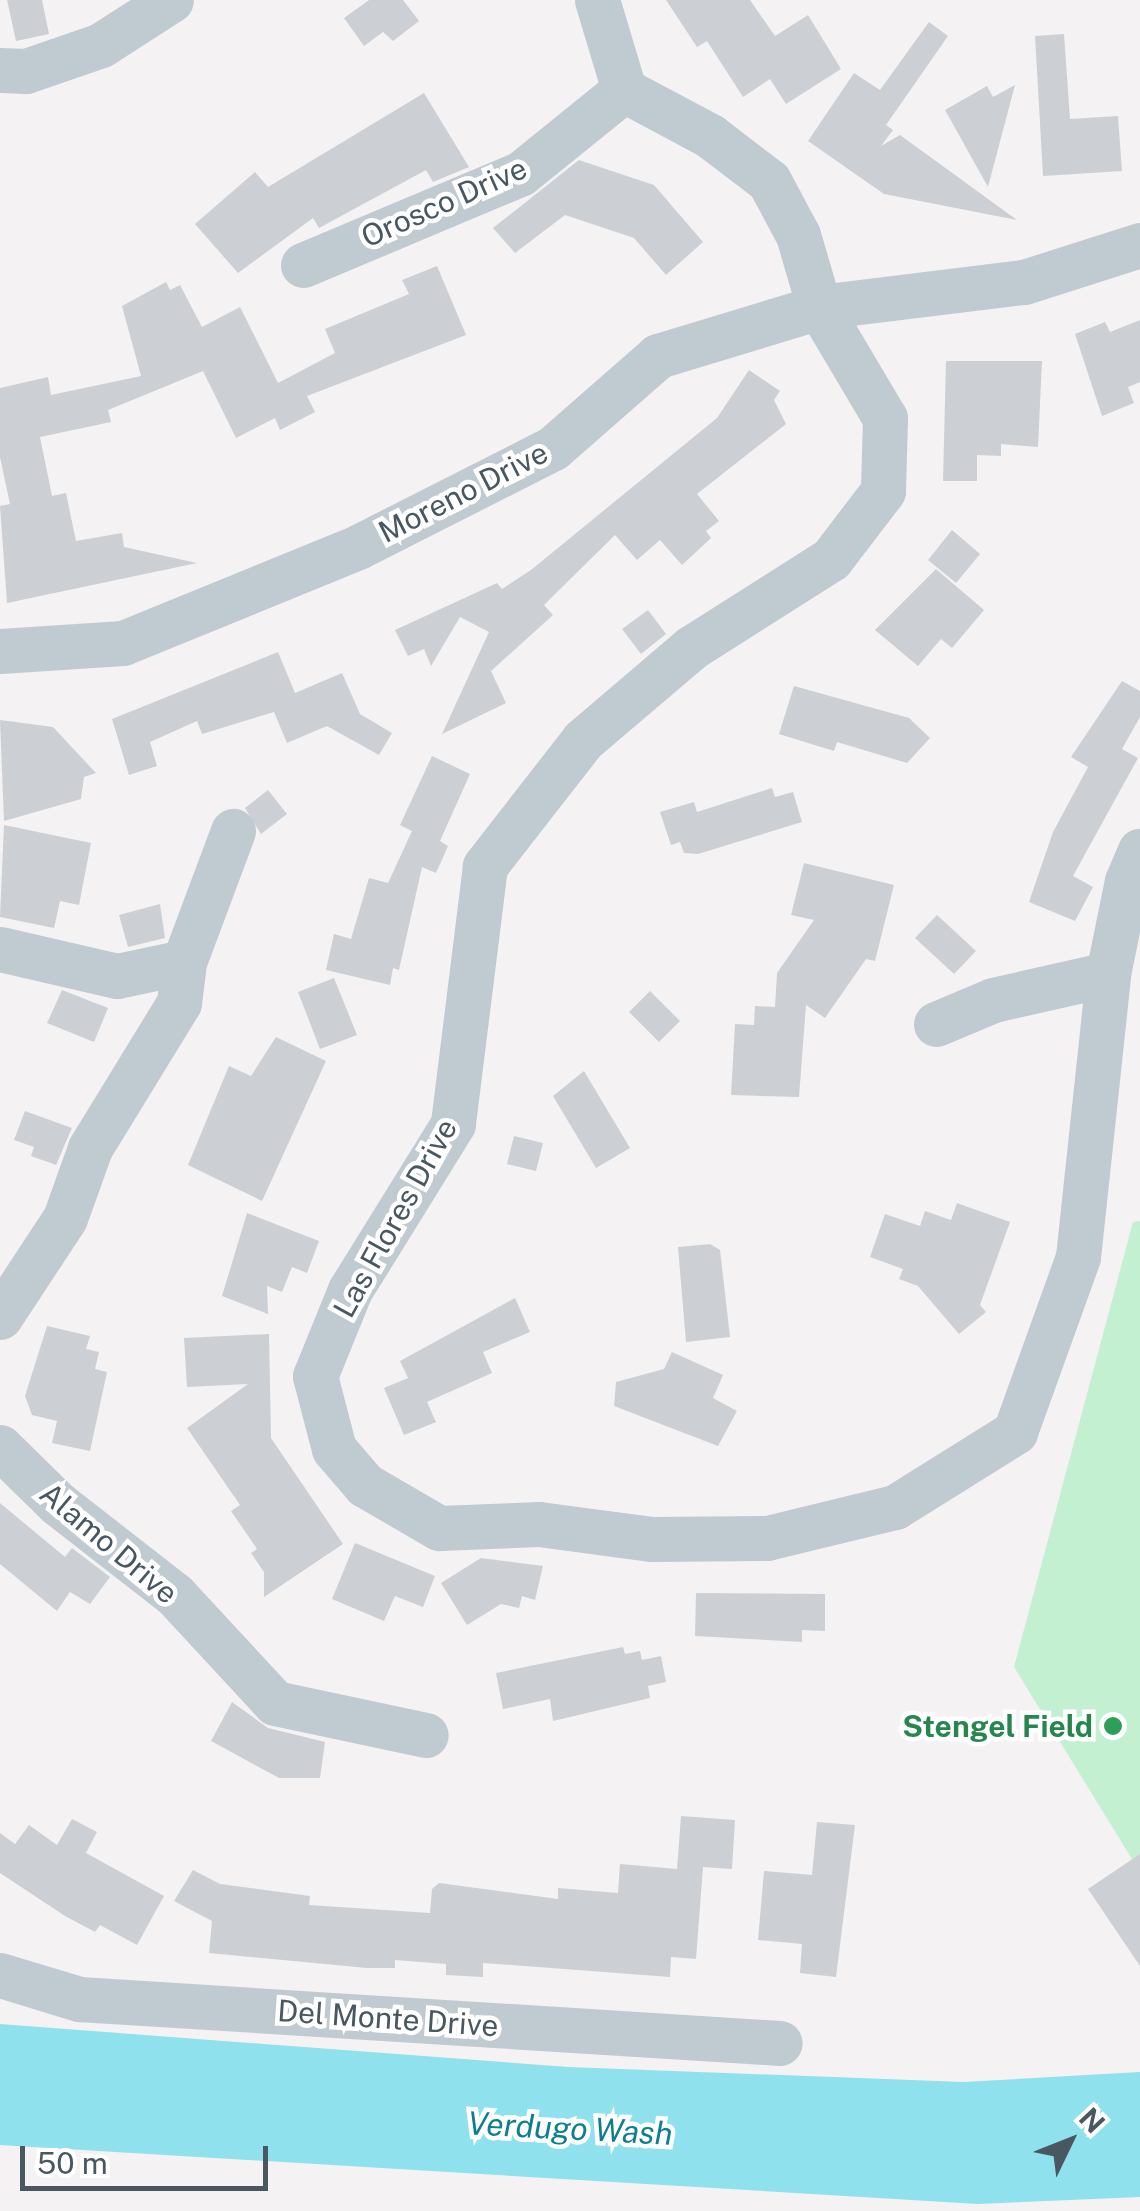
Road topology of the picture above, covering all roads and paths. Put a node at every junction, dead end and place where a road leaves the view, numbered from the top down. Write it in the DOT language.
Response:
graph roads {
  1 [pos="172,0"];
  2 [pos="597,0"];
  3 [pos="0,70"];
  4 [pos="624,90"];
  5 [pos="1140,245"];
  6 [pos="304,264"];
  7 [pos="819,307"];
  8 [pos="0,650"];
  9 [pos="233,831"];
  10 [pos="1140,851"];
  11 [pos="0,950"];
  12 [pos="184,962"];
  13 [pos="1108,974"];
  14 [pos="936,1024"];
  15 [pos="0,1317"];
  16 [pos="0,1447"];
  17 [pos="426,1736"];
  18 [pos="0,1975"];
  19 [pos="780,2043"];
  1 -- 3 [label="street"];
  2 -- 4 [label="street"];
  4 -- 6 [label="street, Orosco Drive"];
  4 -- 7 [label="street, Las Flores Drive"];
  5 -- 7 [label="street, Moreno Drive"];
  7 -- 8 [label="street, Moreno Drive"];
  7 -- 13 [label="street, Las Flores Drive"];
  9 -- 12 [label="street"];
  10 -- 13 [label="street, Las Flores Drive"];
  11 -- 12 [label="street"];
  12 -- 15 [label="street"];
  13 -- 14 [label="street"];
  16 -- 17 [label="street, Alamo Drive"];
  18 -- 19 [label="street, Del Monte Drive"];
}
